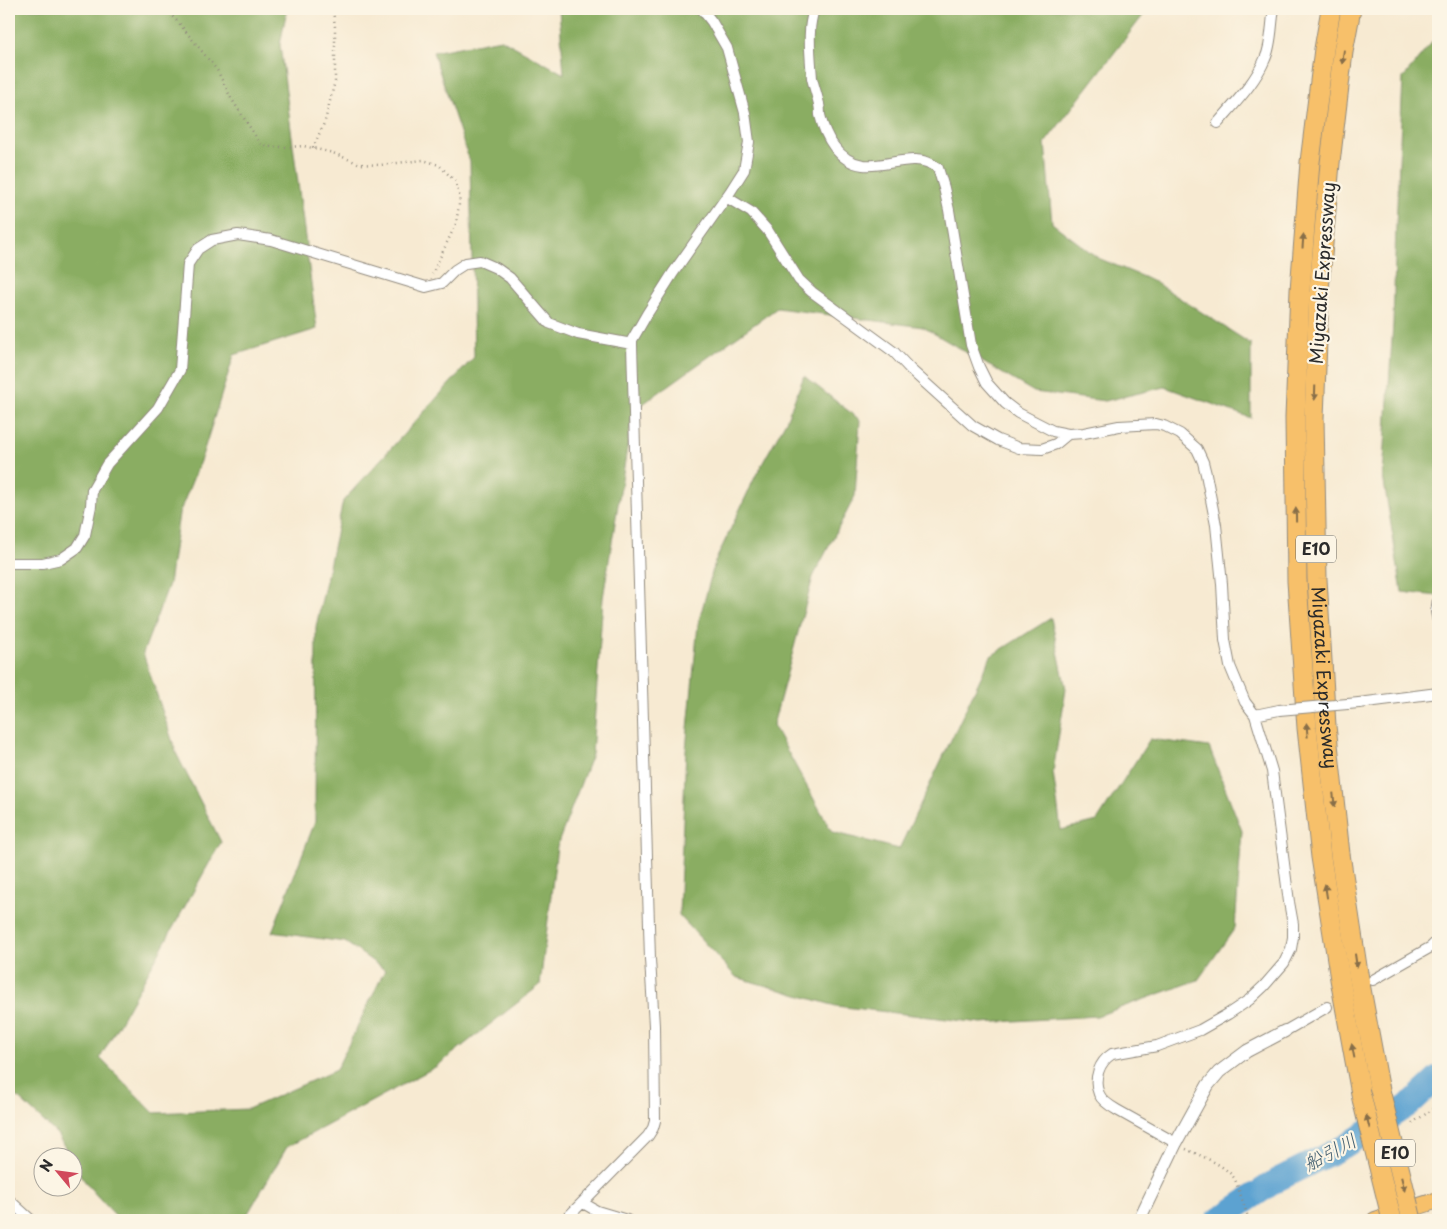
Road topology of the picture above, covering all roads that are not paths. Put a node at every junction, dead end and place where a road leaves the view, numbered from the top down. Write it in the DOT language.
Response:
graph roads {
  1 [pos="702,9"];
  2 [pos="814,9"];
  3 [pos="1274,9"];
  4 [pos="1331,9"];
  5 [pos="1351,9"];
  6 [pos="1218,123"];
  7 [pos="726,197"];
  8 [pos="632,344"];
  9 [pos="1068,434"];
  10 [pos="9,563"];
  11 [pos="1438,599"];
  12 [pos="1438,621"];
  13 [pos="1438,693"];
  14 [pos="1255,715"];
  15 [pos="1436,947"];
  16 [pos="1373,980"];
  17 [pos="1327,1007"];
  18 [pos="1284,1031"];
  19 [pos="1176,1143"];
  20 [pos="9,1200"];
  21 [pos="1438,1200"];
  22 [pos="583,1204"];
  23 [pos="30,1220"];
  24 [pos="565,1220"];
  25 [pos="627,1220"];
  26 [pos="1139,1220"];
  27 [pos="1375,1220"];
  28 [pos="1392,1220"];
  29 [pos="1412,1220"];
  1 -- 7 [label="street"];
  2 -- 9 [label="street"];
  3 -- 6 [label="street"];
  28 -- 4 [label="highway, Miyazaki Expressway / E10, one-way, bridge"];
  5 -- 29 [label="highway, Miyazaki Expressway / E10, one-way, bridge"];
  7 -- 8 [label="street"];
  7 -- 9 [label="street"];
  8 -- 10 [label="street"];
  8 -- 22 [label="street"];
  9 -- 14 [label="street"];
  11 -- 12 [label="street"];
  13 -- 14 [label="street, bridge"];
  14 -- 19 [label="street"];
  15 -- 16 [label="street"];
  17 -- 18 [label="street"];
  18 -- 19 [label="street"];
  19 -- 26 [label="street"];
  20 -- 23 [label="street"];
  21 -- 27 [label="main road"];
  22 -- 24 [label="street"];
  22 -- 25 [label="street"];
}
